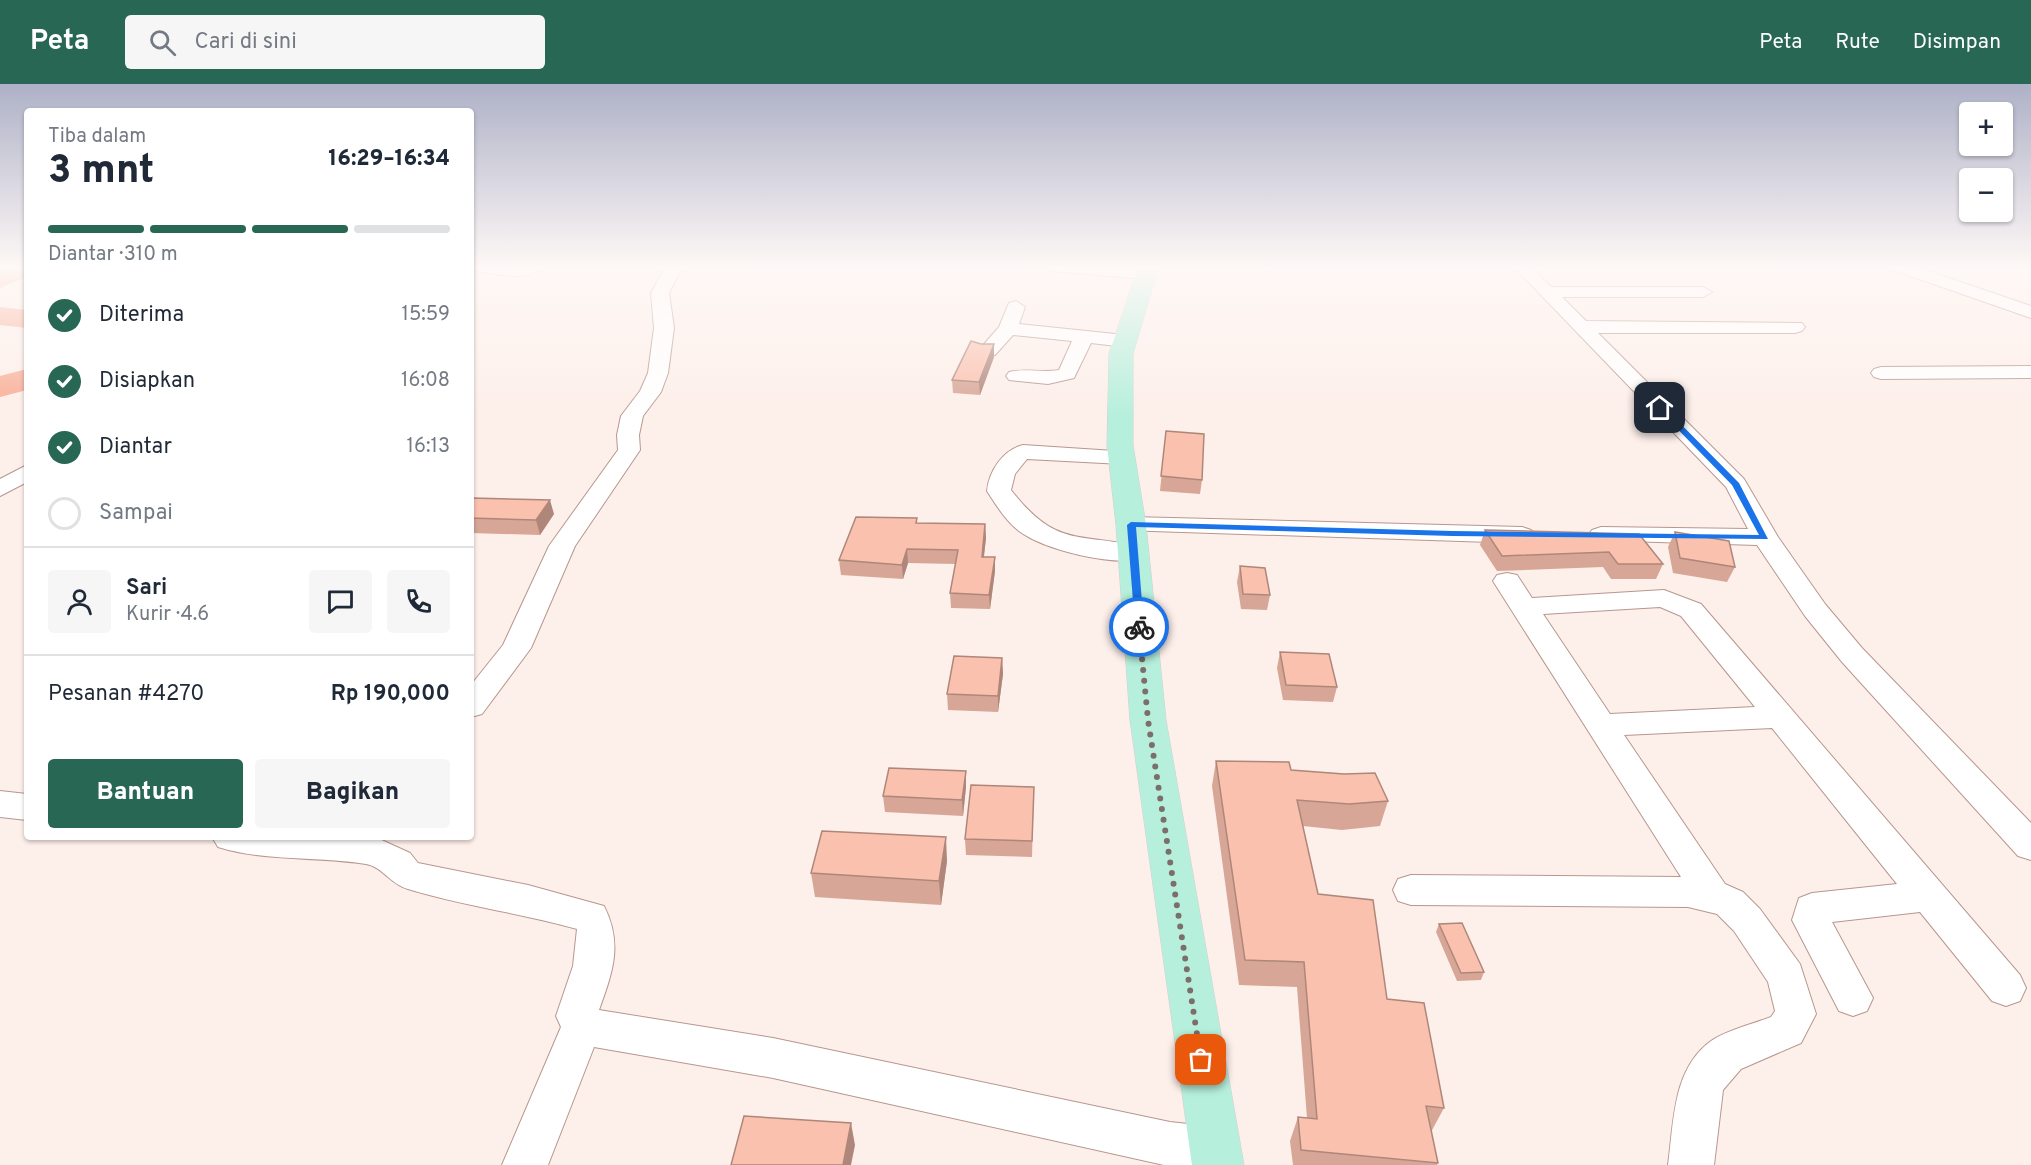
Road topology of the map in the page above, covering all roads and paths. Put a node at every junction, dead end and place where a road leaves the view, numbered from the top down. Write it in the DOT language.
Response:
graph roads {
  1 [pos="663,316"];
  2 [pos="1012,316"];
  3 [pos="1133,316"];
  4 [pos="1570,316"];
  5 [pos="1580,327"];
  6 [pos="1795,327"];
  7 [pos="1008,329"];
  8 [pos="1084,337"];
  9 [pos="1125,341"];
  10 [pos="988,351"];
  11 [pos="2031,372"];
  12 [pos="1881,373"];
  13 [pos="1016,376"];
  14 [pos="1122,457"];
  15 [pos="24,473"];
  16 [pos="0,489"];
  17 [pos="1545,535"];
  18 [pos="1579,535"];
  19 [pos="1765,537"];
  20 [pos="1132,539"];
  21 [pos="474,702"];
  22 [pos="1779,717"];
  23 [pos="1601,725"];
  24 [pos="0,804"];
  25 [pos="24,807"];
  26 [pos="250,840"];
  27 [pos="393,846"];
  28 [pos="2031,846"];
  29 [pos="1410,890"];
  30 [pos="1712,895"];
  31 [pos="1931,895"];
  32 [pos="2006,988"];
  33 [pos="1853,998"];
  34 [pos="582,1026"];
  35 [pos="1217,1158"];
  36 [pos="525,1165"];
  37 [pos="1691,1165"];
  1 -- 21 [label="street"];
  2 -- 7 [label="street"];
  3 -- 9 [label="main road"];
  4 -- 5 [label="street"];
  5 -- 6 [label="street"];
  5 -- 19 [label="street"];
  7 -- 8 [label="street"];
  7 -- 10 [label="street"];
  8 -- 9 [label="street"];
  8 -- 13 [label="street"];
  9 -- 14 [label="main road"];
  11 -- 12 [label="street"];
  14 -- 20 [label="main road"];
  14 -- 20 [label="street"];
  15 -- 16 [label="street"];
  17 -- 20 [label="street"];
  18 -- 19 [label="street"];
  19 -- 28 [label="street"];
  20 -- 35 [label="main road"];
  22 -- 23 [label="street"];
  22 -- 23 [label="street"];
  22 -- 31 [label="street"];
  23 -- 30 [label="street"];
  24 -- 25 [label="street"];
  26 -- 27 [label="street"];
  27 -- 34 [label="street"];
  29 -- 30 [label="street"];
  30 -- 37 [label="street"];
  31 -- 32 [label="street"];
  31 -- 33 [label="street"];
  34 -- 35 [label="street"];
  34 -- 36 [label="street"];
}
